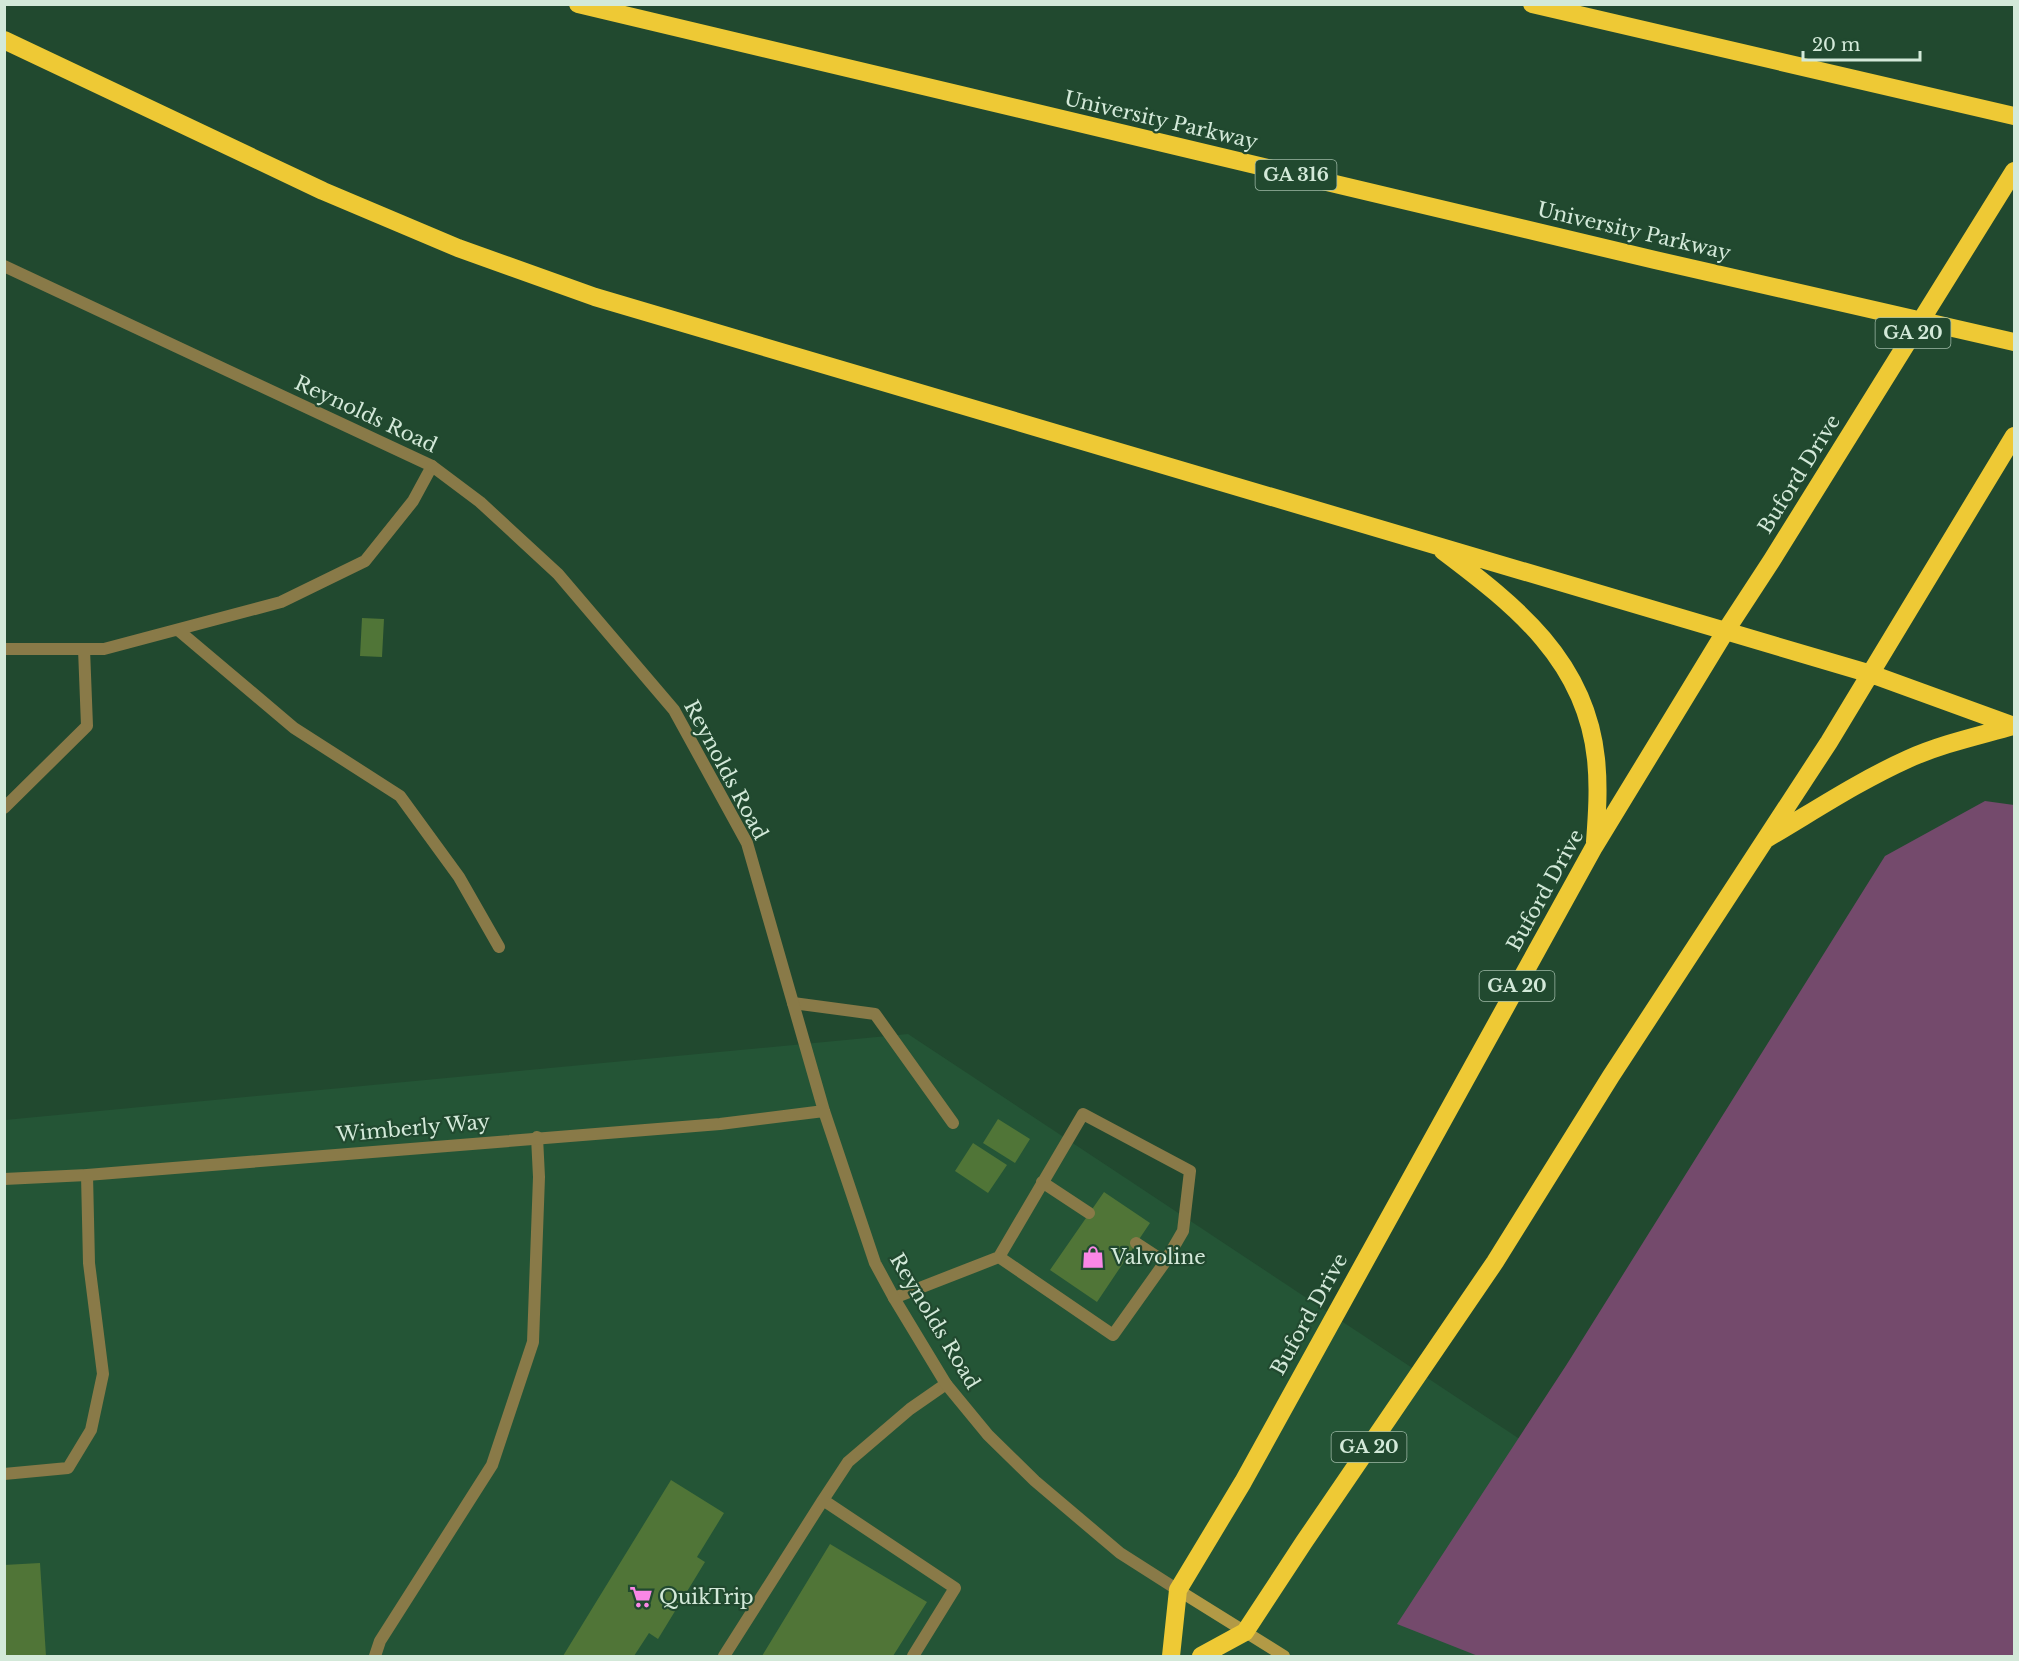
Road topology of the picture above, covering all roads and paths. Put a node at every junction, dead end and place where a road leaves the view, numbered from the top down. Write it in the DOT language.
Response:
graph roads {
  1 [pos="578,4"];
  2 [pos="1532,4"];
  3 [pos="4,40"];
  4 [pos="2014,116"];
  5 [pos="2014,171"];
  6 [pos="4,266"];
  7 [pos="2014,342"];
  8 [pos="2014,436"];
  9 [pos="432,466"];
  10 [pos="1432,543"];
  11 [pos="178,630"];
  12 [pos="1725,632"];
  13 [pos="84,648"];
  14 [pos="4,650"];
  15 [pos="1871,674"];
  16 [pos="2014,726"];
  17 [pos="4,808"];
  18 [pos="1765,841"];
  19 [pos="1594,847"];
  20 [pos="499,947"];
  21 [pos="793,1003"];
  22 [pos="824,1111"];
  23 [pos="952,1124"];
  24 [pos="537,1137"];
  25 [pos="87,1174"];
  26 [pos="4,1179"];
  27 [pos="1042,1182"];
  28 [pos="1089,1213"];
  29 [pos="1136,1243"];
  30 [pos="999,1257"];
  31 [pos="1165,1262"];
  32 [pos="894,1298"];
  33 [pos="946,1383"];
  34 [pos="4,1474"];
  35 [pos="823,1500"];
  36 [pos="1178,1590"];
  37 [pos="1245,1632"];
  38 [pos="375,1656"];
  39 [pos="724,1656"];
  40 [pos="914,1656"];
  41 [pos="1171,1656"];
  42 [pos="1201,1656"];
  43 [pos="1284,1656"];
  1 -- 7 [label="highway, University Parkway / GA 316"];
  2 -- 4 [label="highway"];
  3 -- 10 [label="highway"];
  5 -- 12 [label="highway, Buford Drive / GA 20"];
  6 -- 9 [label="street, Reynolds Road"];
  8 -- 15 [label="highway, GA 20"];
  9 -- 11 [label="street"];
  9 -- 21 [label="street, Reynolds Road"];
  10 -- 12 [label="highway"];
  10 -- 19 [label="highway"];
  11 -- 13 [label="street"];
  11 -- 20 [label="street"];
  12 -- 15 [label="highway"];
  12 -- 19 [label="highway, Buford Drive / GA 20"];
  13 -- 14 [label="street"];
  13 -- 17 [label="street"];
  15 -- 16 [label="highway"];
  15 -- 18 [label="highway, GA 20"];
  16 -- 18 [label="highway"];
  18 -- 37 [label="highway, GA 20"];
  19 -- 36 [label="highway, Buford Drive / GA 20"];
  21 -- 22 [label="street, Reynolds Road"];
  21 -- 23 [label="street"];
  22 -- 24 [label="street, Wimberly Way"];
  22 -- 32 [label="street, Reynolds Road"];
  24 -- 25 [label="street, Wimberly Way"];
  24 -- 38 [label="street"];
  25 -- 26 [label="street, Wimberly Way"];
  25 -- 34 [label="street"];
  27 -- 28 [label="street"];
  27 -- 30 [label="street"];
  27 -- 31 [label="street"];
  29 -- 31 [label="street"];
  30 -- 31 [label="street"];
  30 -- 32 [label="street"];
  32 -- 33 [label="street, Reynolds Road"];
  33 -- 35 [label="street"];
  33 -- 36 [label="street, Reynolds Road"];
  35 -- 39 [label="street"];
  35 -- 40 [label="street"];
  36 -- 37 [label="street"];
  36 -- 41 [label="highway, Buford Drive / GA 20"];
  37 -- 42 [label="highway, GA 20"];
  37 -- 43 [label="street"];
}
